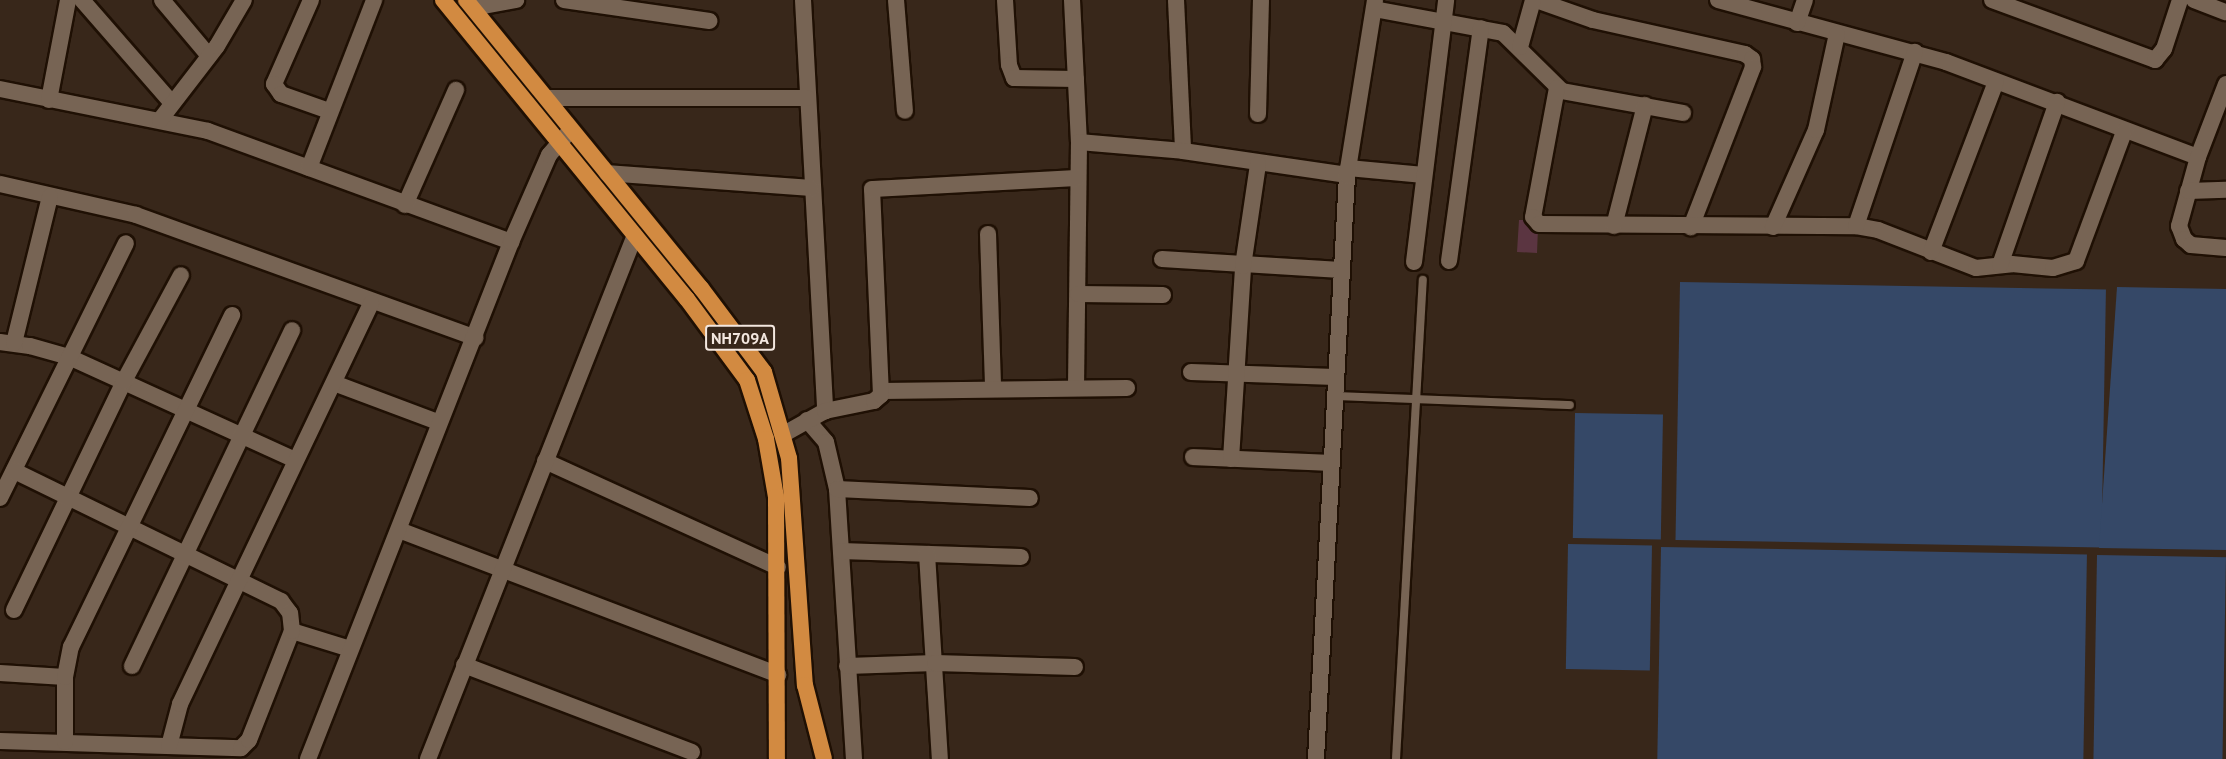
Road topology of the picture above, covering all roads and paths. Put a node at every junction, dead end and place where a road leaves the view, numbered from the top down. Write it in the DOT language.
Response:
graph roads {
  1 [pos="68,0"];
  2 [pos="82,0"];
  3 [pos="162,0"];
  4 [pos="244,0"];
  5 [pos="311,0"];
  6 [pos="374,0"];
  7 [pos="443,0"];
  8 [pos="516,0"];
  9 [pos="564,0"];
  10 [pos="803,0"];
  11 [pos="896,0"];
  12 [pos="1005,0"];
  13 [pos="1072,0"];
  14 [pos="1176,0"];
  15 [pos="1261,0"];
  16 [pos="1446,0"];
  17 [pos="1535,0"];
  18 [pos="1718,0"];
  19 [pos="1805,0"];
  20 [pos="1992,0"];
  21 [pos="2180,0"];
  22 [pos="2194,0"];
  23 [pos="470,4"];
  24 [pos="1375,4"];
  25 [pos="2226,12"];
  26 [pos="709,21"];
  27 [pos="1443,21"];
  28 [pos="1797,22"];
  29 [pos="1481,28"];
  30 [pos="1837,34"];
  31 [pos="1520,47"];
  32 [pos="1915,52"];
  33 [pos="209,56"];
  34 [pos="1076,79"];
  35 [pos="1996,82"];
  36 [pos="2226,84"];
  37 [pos="1557,88"];
  38 [pos="0,89"];
  39 [pos="456,90"];
  40 [pos="548,98"];
  41 [pos="807,98"];
  42 [pos="49,100"];
  43 [pos="2057,102"];
  44 [pos="172,103"];
  45 [pos="1645,105"];
  46 [pos="330,111"];
  47 [pos="905,111"];
  48 [pos="1683,113"];
  49 [pos="1258,114"];
  50 [pos="160,120"];
  51 [pos="2218,124"];
  52 [pos="572,129"];
  53 [pos="2124,132"];
  54 [pos="558,140"];
  55 [pos="1079,142"];
  56 [pos="1183,151"];
  57 [pos="2198,157"];
  58 [pos="1258,164"];
  59 [pos="309,168"];
  60 [pos="1347,172"];
  61 [pos="607,173"];
  62 [pos="1424,176"];
  63 [pos="1078,178"];
  64 [pos="0,184"];
  65 [pos="810,188"];
  66 [pos="2226,190"];
  67 [pos="2188,191"];
  68 [pos="50,196"];
  69 [pos="405,205"];
  70 [pos="1614,226"];
  71 [pos="1856,226"];
  72 [pos="1690,227"];
  73 [pos="1773,227"];
  74 [pos="988,234"];
  75 [pos="635,235"];
  76 [pos="511,242"];
  77 [pos="126,243"];
  78 [pos="2226,249"];
  79 [pos="1930,252"];
  80 [pos="1162,259"];
  81 [pos="1449,261"];
  82 [pos="1414,262"];
  83 [pos="2000,265"];
  84 [pos="1243,266"];
  85 [pos="1341,270"];
  86 [pos="181,275"];
  87 [pos="1423,280"];
  88 [pos="1078,294"];
  89 [pos="1163,295"];
  90 [pos="371,303"];
  91 [pos="232,315"];
  92 [pos="292,330"];
  93 [pos="475,338"];
  94 [pos="7,343"];
  95 [pos="69,357"];
  96 [pos="1191,372"];
  97 [pos="1236,375"];
  98 [pos="1335,377"];
  99 [pos="124,381"];
  100 [pos="334,383"];
  101 [pos="993,387"];
  102 [pos="1076,387"];
  103 [pos="1127,388"];
  104 [pos="881,391"];
  105 [pos="1334,396"];
  106 [pos="1417,399"];
  107 [pos="1570,405"];
  108 [pos="185,410"];
  109 [pos="825,411"];
  110 [pos="807,420"];
  111 [pos="438,422"];
  112 [pos="240,434"];
  113 [pos="784,434"];
  114 [pos="1193,458"];
  115 [pos="1231,459"];
  116 [pos="295,460"];
  117 [pos="545,462"];
  118 [pos="1330,463"];
  119 [pos="14,471"];
  120 [pos="837,489"];
  121 [pos="68,497"];
  122 [pos="0,498"];
  123 [pos="1030,498"];
  124 [pos="129,529"];
  125 [pos="399,530"];
  126 [pos="841,551"];
  127 [pos="183,554"];
  128 [pos="927,554"];
  129 [pos="1021,557"];
  130 [pos="778,567"];
  131 [pos="501,568"];
  132 [pos="238,579"];
  133 [pos="15,610"];
  134 [pos="292,631"];
  135 [pos="350,649"];
  136 [pos="935,663"];
  137 [pos="464,665"];
  138 [pos="132,666"];
  139 [pos="847,666"];
  140 [pos="1075,667"];
  141 [pos="0,673"];
  142 [pos="778,675"];
  143 [pos="65,677"];
  144 [pos="0,741"];
  145 [pos="65,742"];
  146 [pos="169,746"];
  147 [pos="692,753"];
  148 [pos="308,759"];
  149 [pos="428,759"];
  150 [pos="777,759"];
  151 [pos="824,759"];
  152 [pos="854,759"];
  153 [pos="940,759"];
  154 [pos="1316,759"];
  155 [pos="1396,759"];
  1 -- 42 [label="street"];
  2 -- 44 [label="street"];
  3 -- 33 [label="street"];
  4 -- 33 [label="street"];
  5 -- 46 [label="street"];
  6 -- 46 [label="street"];
  7 -- 54 [label="highway, NH709A"];
  8 -- 23 [label="street"];
  9 -- 26 [label="street"];
  10 -- 41 [label="street"];
  11 -- 47 [label="street"];
  12 -- 34 [label="street"];
  13 -- 34 [label="street"];
  14 -- 56 [label="street"];
  15 -- 49 [label="street"];
  16 -- 27 [label="street"];
  17 -- 31 [label="street"];
  17 -- 72 [label="street"];
  18 -- 28 [label="street"];
  19 -- 28 [label="street"];
  20 -- 21 [label="street"];
  22 -- 25 [label="street"];
  23 -- 40 [label="highway, NH709A"];
  24 -- 27 [label="street"];
  24 -- 60 [label="street"];
  27 -- 29 [label="street"];
  27 -- 62 [label="street"];
  28 -- 30 [label="street"];
  29 -- 31 [label="street"];
  29 -- 81 [label="street"];
  30 -- 32 [label="street"];
  30 -- 73 [label="street"];
  31 -- 37 [label="street"];
  32 -- 35 [label="street"];
  32 -- 71 [label="street"];
  33 -- 44 [label="street"];
  34 -- 55 [label="street"];
  35 -- 43 [label="street"];
  35 -- 79 [label="street"];
  36 -- 51 [label="street"];
  37 -- 45 [label="street"];
  37 -- 70 [label="street"];
  38 -- 42 [label="street"];
  39 -- 69 [label="street"];
  40 -- 41 [label="street"];
  40 -- 52 [label="highway, NH709A"];
  41 -- 65 [label="street"];
  42 -- 50 [label="street"];
  43 -- 53 [label="street"];
  43 -- 83 [label="street"];
  44 -- 50 [label="street"];
  45 -- 48 [label="street"];
  45 -- 70 [label="street"];
  46 -- 59 [label="street"];
  50 -- 59 [label="street"];
  51 -- 57 [label="street"];
  52 -- 54 [label="street"];
  52 -- 61 [label="highway, NH709A"];
  53 -- 57 [label="street"];
  53 -- 83 [label="street"];
  54 -- 75 [label="highway, NH709A"];
  54 -- 76 [label="street"];
  55 -- 56 [label="street"];
  55 -- 63 [label="street"];
  56 -- 58 [label="street"];
  57 -- 67 [label="street"];
  58 -- 60 [label="street"];
  58 -- 84 [label="street"];
  59 -- 69 [label="street"];
  60 -- 62 [label="street"];
  60 -- 85 [label="street"];
  61 -- 65 [label="street"];
  61 -- 113 [label="highway, NH709A"];
  62 -- 82 [label="street"];
  63 -- 88 [label="street"];
  63 -- 104 [label="street"];
  64 -- 68 [label="street"];
  65 -- 109 [label="street"];
  66 -- 67 [label="street"];
  67 -- 78 [label="street"];
  68 -- 90 [label="street"];
  68 -- 94 [label="street"];
  69 -- 76 [label="street"];
  70 -- 72 [label="street"];
  71 -- 73 [label="street"];
  71 -- 79 [label="street"];
  72 -- 73 [label="street"];
  74 -- 101 [label="street"];
  75 -- 117 [label="street"];
  75 -- 130 [label="highway, NH709A"];
  76 -- 93 [label="street"];
  77 -- 95 [label="street"];
  79 -- 83 [label="street"];
  80 -- 84 [label="street"];
  84 -- 85 [label="street"];
  84 -- 97 [label="street"];
  85 -- 98 [label="street"];
  86 -- 99 [label="street"];
  87 -- 106 [label="lane"];
  88 -- 89 [label="street"];
  88 -- 102 [label="street"];
  90 -- 93 [label="street"];
  90 -- 100 [label="street"];
  91 -- 108 [label="street"];
  92 -- 112 [label="street"];
  93 -- 111 [label="street"];
  94 -- 95 [label="street"];
  95 -- 99 [label="street"];
  95 -- 119 [label="street"];
  96 -- 97 [label="street"];
  97 -- 98 [label="street"];
  97 -- 115 [label="street"];
  98 -- 105 [label="street"];
  99 -- 108 [label="street"];
  99 -- 121 [label="street"];
  100 -- 111 [label="street"];
  100 -- 116 [label="street"];
  101 -- 102 [label="street"];
  101 -- 104 [label="street"];
  102 -- 103 [label="street"];
  104 -- 109 [label="street"];
  105 -- 106 [label="lane"];
  105 -- 118 [label="street"];
  106 -- 107 [label="lane"];
  106 -- 155 [label="lane"];
  108 -- 112 [label="street"];
  108 -- 124 [label="street"];
  109 -- 110 [label="street"];
  110 -- 113 [label="street"];
  110 -- 120 [label="street"];
  111 -- 125 [label="street"];
  112 -- 116 [label="street"];
  112 -- 127 [label="street"];
  113 -- 151 [label="highway, NH709A"];
  114 -- 115 [label="street"];
  115 -- 118 [label="street"];
  116 -- 132 [label="street"];
  117 -- 130 [label="street"];
  117 -- 131 [label="street"];
  118 -- 154 [label="street"];
  119 -- 121 [label="street"];
  119 -- 122 [label="street"];
  120 -- 123 [label="street"];
  120 -- 126 [label="street"];
  121 -- 124 [label="street"];
  121 -- 133 [label="street"];
  124 -- 127 [label="street"];
  124 -- 143 [label="street"];
  125 -- 131 [label="street"];
  125 -- 135 [label="street"];
  126 -- 128 [label="street"];
  126 -- 139 [label="street"];
  127 -- 132 [label="street"];
  127 -- 138 [label="street"];
  128 -- 129 [label="street"];
  128 -- 136 [label="street"];
  130 -- 142 [label="highway, NH709A"];
  131 -- 137 [label="street"];
  131 -- 142 [label="street"];
  132 -- 134 [label="street"];
  132 -- 146 [label="street"];
  134 -- 135 [label="street"];
  134 -- 146 [label="street"];
  135 -- 148 [label="street"];
  136 -- 139 [label="street"];
  136 -- 140 [label="street"];
  136 -- 153 [label="street"];
  137 -- 147 [label="street"];
  137 -- 149 [label="street"];
  139 -- 152 [label="street"];
  141 -- 143 [label="street"];
  142 -- 150 [label="highway, NH709A"];
  143 -- 145 [label="street"];
  144 -- 145 [label="street"];
  145 -- 146 [label="street"];
}
